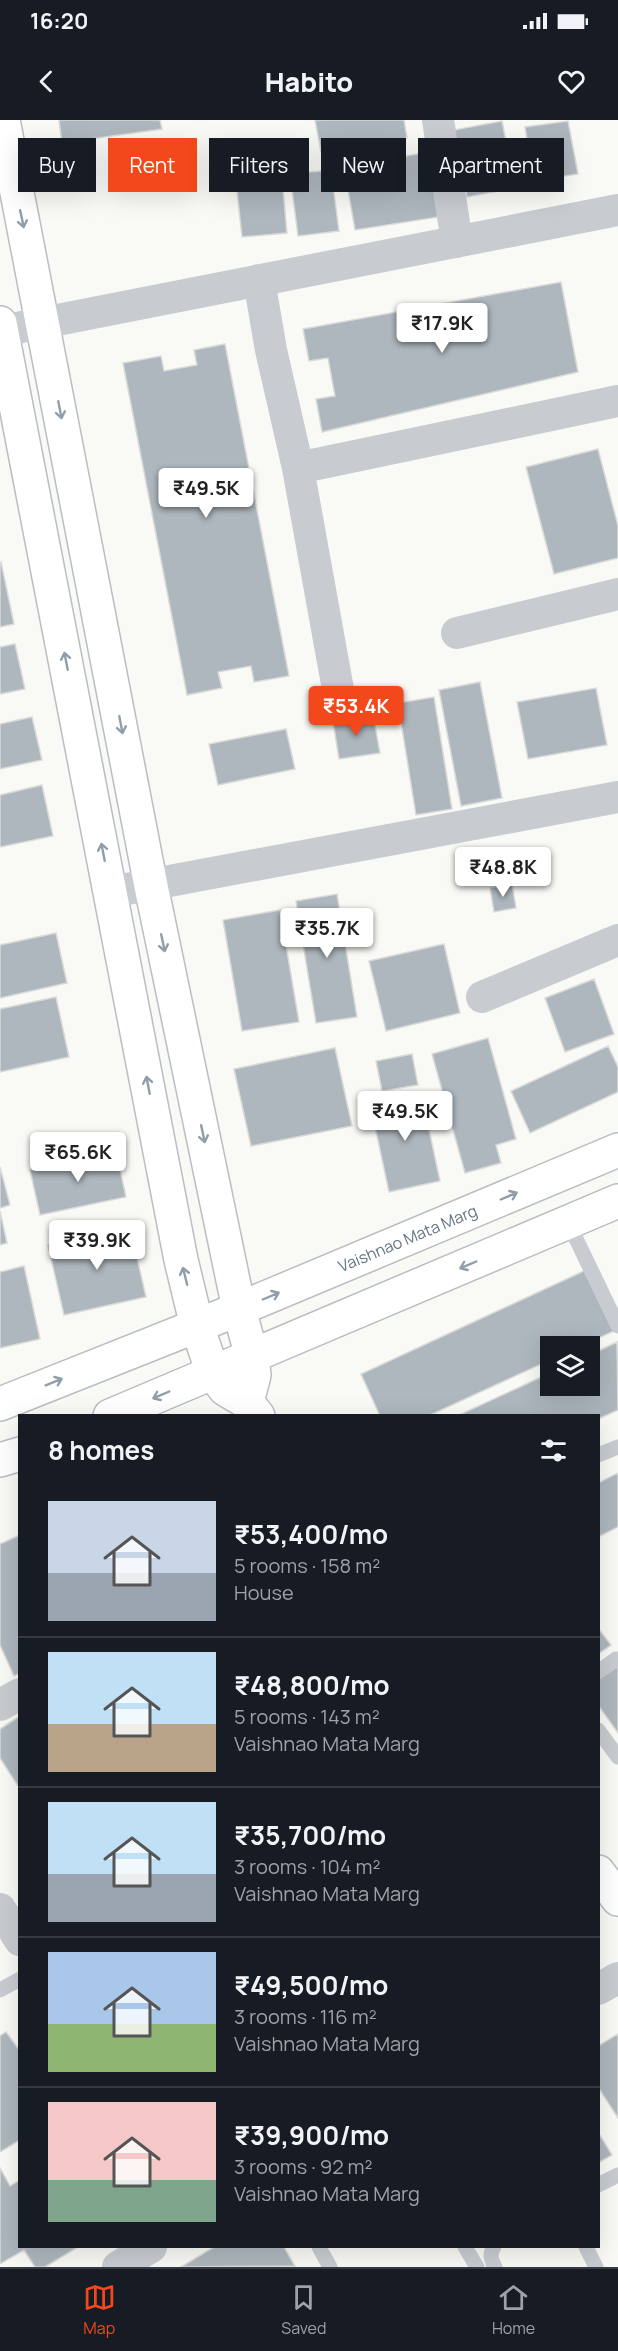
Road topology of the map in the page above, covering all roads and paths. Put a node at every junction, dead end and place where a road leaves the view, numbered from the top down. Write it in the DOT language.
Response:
graph roads {
  1 [pos="3,120"];
  2 [pos="438,120"];
  3 [pos="7,182"];
  4 [pos="618,210"];
  5 [pos="457,242"];
  6 [pos="259,280"];
  7 [pos="43,322"];
  8 [pos="1,327"];
  9 [pos="618,401"];
  10 [pos="298,468"];
  11 [pos="618,594"];
  12 [pos="457,633"];
  13 [pos="339,695"];
  14 [pos="618,796"];
  15 [pos="151,886"];
  16 [pos="111,892"];
  17 [pos="618,940"];
  18 [pos="482,997"];
  19 [pos="618,1150"];
  20 [pos="618,1201"];
  21 [pos="568,1222"];
  22 [pos="239,1309"];
  23 [pos="197,1326"];
  24 [pos="618,1326"];
  25 [pos="252,1357"];
  26 [pos="213,1373"];
  27 [pos="0,1404"];
  28 [pos="252,1409"];
  29 [pos="115,1414"];
  30 [pos="618,1447"];
  31 [pos="600,1454"];
  32 [pos="18,1455"];
  33 [pos="0,1460"];
  34 [pos="616,1659"];
  35 [pos="600,1671"];
  36 [pos="18,1695"];
  37 [pos="0,1705"];
  38 [pos="600,1733"];
  39 [pos="618,1756"];
  40 [pos="600,1875"];
  41 [pos="618,1899"];
  42 [pos="0,1909"];
  43 [pos="18,1937"];
  44 [pos="618,1978"];
  45 [pos="18,1980"];
  46 [pos="600,1988"];
  47 [pos="0,1990"];
  48 [pos="618,2175"];
  49 [pos="600,2184"];
  50 [pos="149,2248"];
  51 [pos="320,2248"];
  52 [pos="466,2248"];
  53 [pos="493,2248"];
  54 [pos="586,2248"];
  55 [pos="118,2267"];
  56 [pos="330,2267"];
  57 [pos="477,2267"];
  58 [pos="495,2267"];
  59 [pos="596,2267"];
  1 -- 3 [label="main road"];
  2 -- 5 [label="street"];
  3 -- 7 [label="main road, one-way"];
  4 -- 5 [label="street"];
  5 -- 6 [label="street"];
  6 -- 7 [label="street"];
  6 -- 10 [label="street"];
  7 -- 8 [label="street"];
  7 -- 15 [label="main road, one-way"];
  16 -- 8 [label="main road, one-way"];
  9 -- 10 [label="street"];
  10 -- 13 [label="street"];
  11 -- 12 [label="street"];
  14 -- 15 [label="street"];
  15 -- 16 [label="street"];
  15 -- 22 [label="main road, one-way"];
  23 -- 16 [label="main road, one-way"];
  17 -- 18 [label="street"];
  22 -- 19 [label="main road, Vaishnao Mata Marg, one-way"];
  20 -- 21 [label="main road"];
  21 -- 24 [label="lane"];
  21 -- 25 [label="main road, one-way"];
  22 -- 23 [label="main road, Vaishnao Mata Marg"];
  22 -- 25 [label="main road"];
  23 -- 26 [label="main road"];
  27 -- 23 [label="main road, Vaishnao Mata Marg, one-way"];
  25 -- 26 [label="main road"];
  25 -- 28 [label="main road"];
  26 -- 28 [label="main road"];
  26 -- 29 [label="main road, one-way"];
  30 -- 31 [label="lane"];
  32 -- 33 [label="main road"];
  34 -- 35 [label="lane"];
  36 -- 37 [label="street"];
  38 -- 39 [label="lane"];
  40 -- 41 [label="main road"];
  42 -- 43 [label="street"];
  44 -- 46 [label="street"];
  45 -- 47 [label="lane"];
  48 -- 49 [label="lane"];
  50 -- 55 [label="street"];
  51 -- 56 [label="lane"];
  52 -- 57 [label="lane"];
  53 -- 58 [label="lane"];
  54 -- 59 [label="lane"];
}
